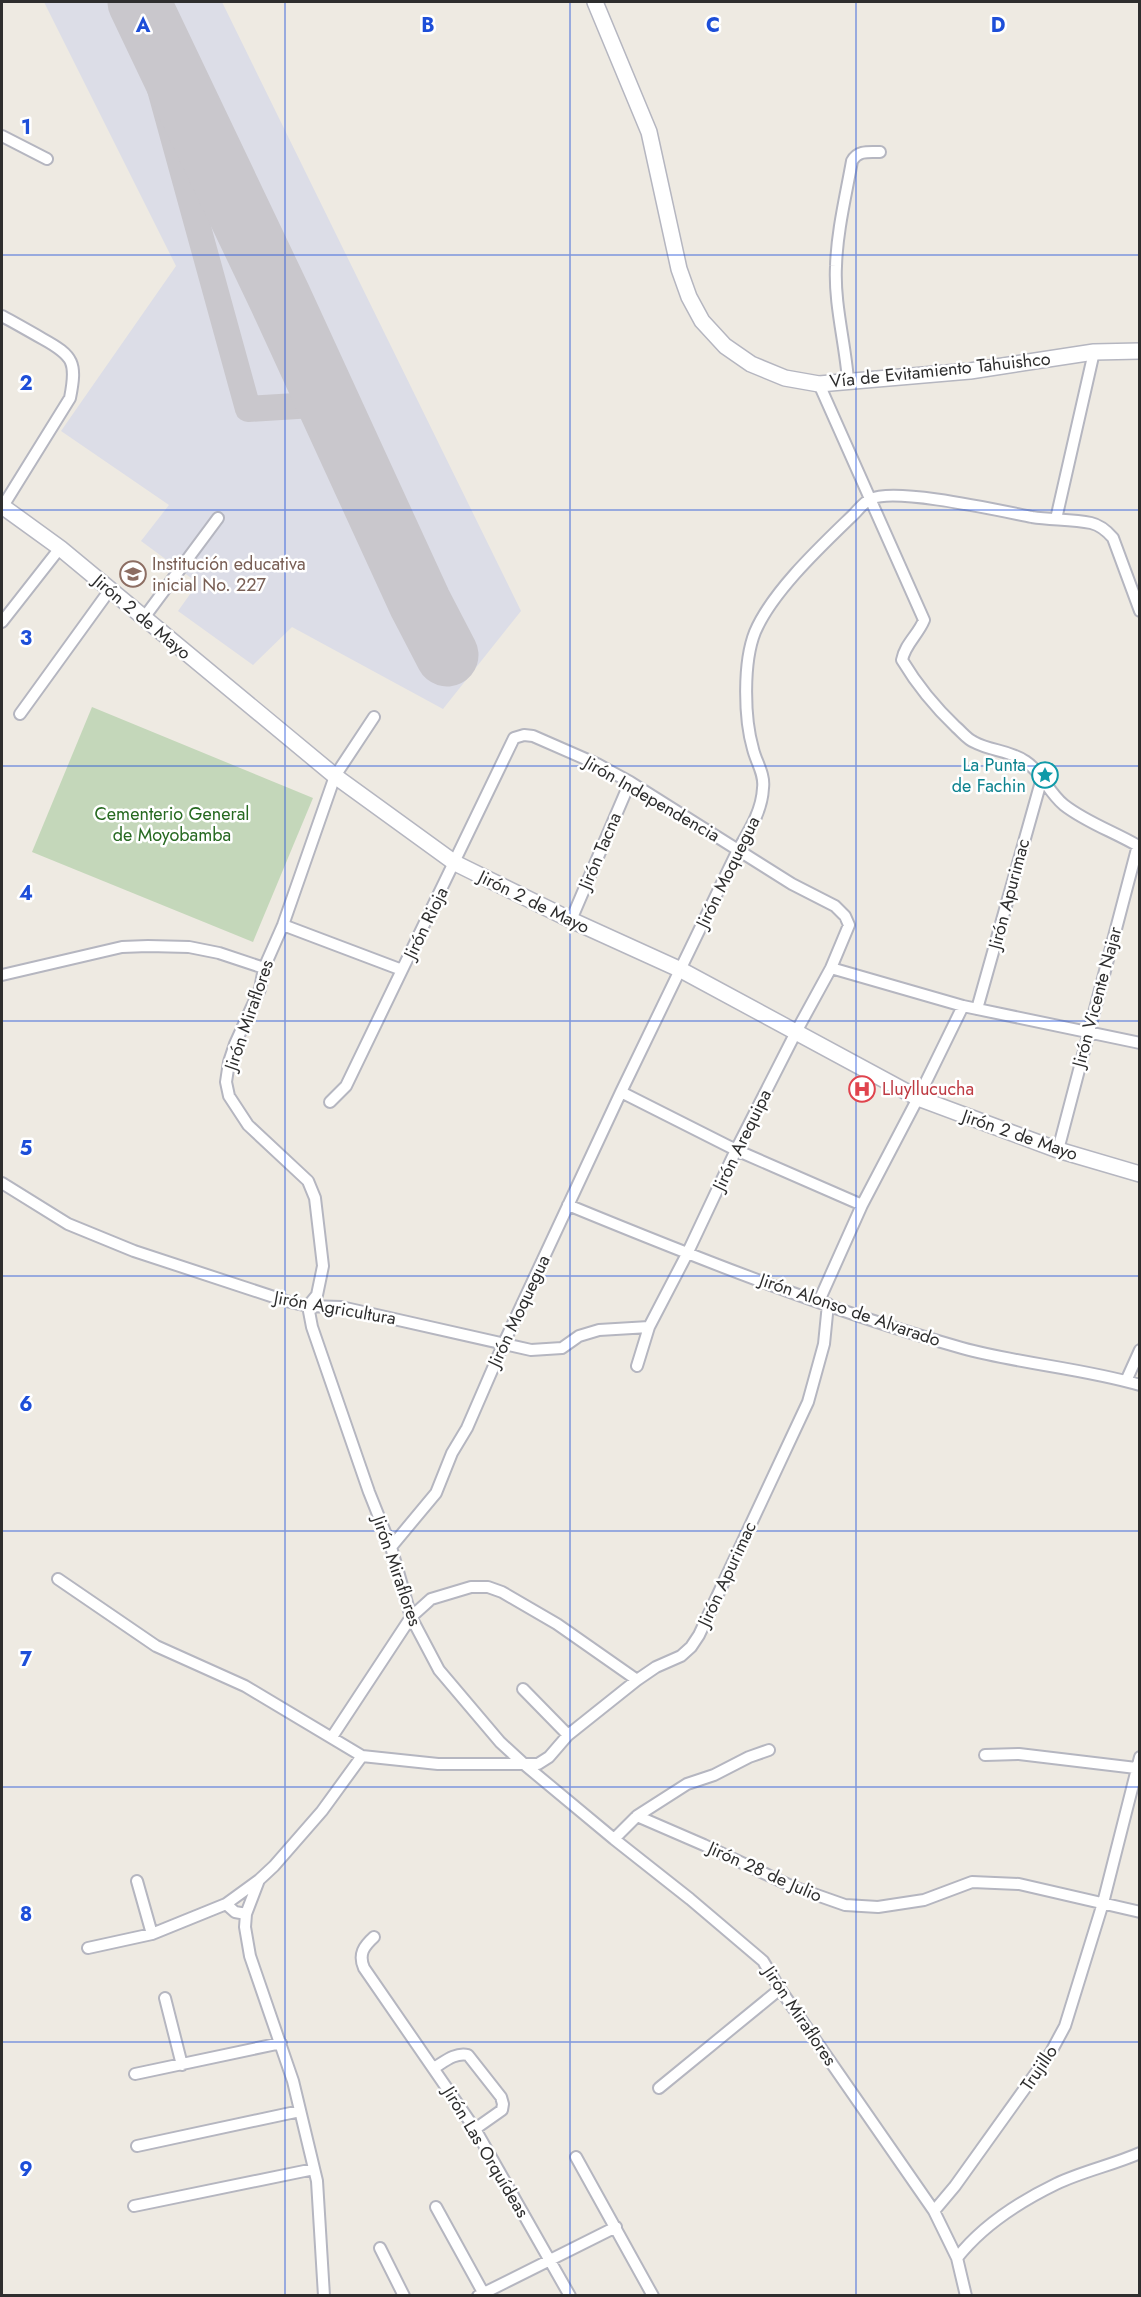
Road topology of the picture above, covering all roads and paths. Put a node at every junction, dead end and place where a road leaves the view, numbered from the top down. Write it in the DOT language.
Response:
graph roads {
  1 [pos="595,2"];
  2 [pos="2,136"];
  3 [pos="880,152"];
  4 [pos="47,159"];
  5 [pos="2,316"];
  6 [pos="1094,351"];
  7 [pos="1140,351"];
  8 [pos="848,380"];
  9 [pos="819,384"];
  10 [pos="870,499"];
  11 [pos="2,506"];
  12 [pos="218,518"];
  13 [pos="1056,519"];
  14 [pos="60,548"];
  15 [pos="109,591"];
  16 [pos="1140,611"];
  17 [pos="143,619"];
  18 [pos="2,622"];
  19 [pos="20,714"];
  20 [pos="374,717"];
  21 [pos="514,738"];
  22 [pos="335,776"];
  23 [pos="1042,778"];
  24 [pos="630,782"];
  25 [pos="1139,846"];
  26 [pos="738,850"];
  27 [pos="455,863"];
  28 [pos="845,916"];
  29 [pos="571,921"];
  30 [pos="283,925"];
  31 [pos="264,968"];
  32 [pos="831,968"];
  33 [pos="402,970"];
  34 [pos="681,970"];
  35 [pos="2,975"];
  36 [pos="963,1006"];
  37 [pos="977,1009"];
  38 [pos="796,1032"];
  39 [pos="1088,1032"];
  40 [pos="1140,1043"];
  41 [pos="621,1092"];
  42 [pos="918,1098"];
  43 [pos="330,1102"];
  44 [pos="736,1150"];
  45 [pos="1058,1150"];
  46 [pos="1140,1174"];
  47 [pos="2,1183"];
  48 [pos="568,1205"];
  49 [pos="862,1205"];
  50 [pos="687,1254"];
  51 [pos="823,1303"];
  52 [pos="308,1306"];
  53 [pos="649,1327"];
  54 [pos="503,1345"];
  55 [pos="1139,1351"];
  56 [pos="637,1366"];
  57 [pos="1126,1381"];
  58 [pos="1140,1385"];
  59 [pos="391,1547"];
  60 [pos="58,1580"];
  61 [pos="411,1617"];
  62 [pos="638,1680"];
  63 [pos="523,1689"];
  64 [pos="567,1735"];
  65 [pos="333,1737"];
  66 [pos="769,1750"];
  67 [pos="985,1755"];
  68 [pos="362,1756"];
  69 [pos="1138,1763"];
  70 [pos="525,1765"];
  71 [pos="637,1816"];
  72 [pos="614,1839"];
  73 [pos="259,1880"];
  74 [pos="137,1881"];
  75 [pos="1103,1903"];
  76 [pos="226,1904"];
  77 [pos="1140,1912"];
  78 [pos="246,1914"];
  79 [pos="152,1934"];
  80 [pos="374,1936"];
  81 [pos="88,1948"];
  82 [pos="780,1989"];
  83 [pos="165,1998"];
  84 [pos="281,2043"];
  85 [pos="182,2065"];
  86 [pos="434,2068"];
  87 [pos="135,2074"];
  88 [pos="659,2088"];
  89 [pos="300,2111"];
  90 [pos="475,2129"];
  91 [pos="137,2146"];
  92 [pos="1140,2153"];
  93 [pos="576,2157"];
  94 [pos="314,2169"];
  95 [pos="134,2206"];
  96 [pos="436,2207"];
  97 [pos="934,2211"];
  98 [pos="616,2227"];
  99 [pos="380,2248"];
  100 [pos="957,2258"];
  101 [pos="551,2260"];
  102 [pos="482,2294"];
  103 [pos="324,2295"];
  104 [pos="404,2295"];
  105 [pos="570,2295"];
  106 [pos="653,2295"];
  107 [pos="966,2295"];
  1 -- 9 [label="main road, Vía de Evitamiento Tahuishco"];
  2 -- 4 [label="street"];
  3 -- 8 [label="street"];
  5 -- 11 [label="street"];
  6 -- 7 [label="main road, Vía de Evitamiento Tahuishco"];
  6 -- 8 [label="main road, Vía de Evitamiento Tahuishco"];
  6 -- 13 [label="street"];
  8 -- 9 [label="main road, Vía de Evitamiento Tahuishco"];
  9 -- 10 [label="street"];
  10 -- 13 [label="street"];
  10 -- 23 [label="street"];
  10 -- 26 [label="street, Jirón Moquegua"];
  11 -- 14 [label="main road, Jirón 2 de Mayo"];
  12 -- 17 [label="street"];
  13 -- 16 [label="street"];
  14 -- 15 [label="main road, Jirón 2 de Mayo"];
  14 -- 18 [label="street"];
  15 -- 17 [label="main road, Jirón 2 de Mayo"];
  15 -- 19 [label="street"];
  17 -- 22 [label="main road, Jirón 2 de Mayo"];
  20 -- 22 [label="street, Jirón Miraflores"];
  21 -- 24 [label="street, Jirón Independencia"];
  21 -- 27 [label="street, Jirón Rioja"];
  22 -- 27 [label="main road, Jirón 2 de Mayo"];
  22 -- 30 [label="street, Jirón Miraflores"];
  23 -- 25 [label="street"];
  23 -- 37 [label="street, Jirón Apurimac"];
  24 -- 26 [label="street, Jirón Independencia"];
  24 -- 29 [label="street, Jirón Tacna"];
  25 -- 39 [label="street, Jirón Vicente Najar"];
  26 -- 28 [label="street, Jirón Independencia"];
  26 -- 34 [label="street, Jirón Moquegua"];
  27 -- 29 [label="main road, Jirón 2 de Mayo"];
  27 -- 33 [label="street, Jirón Rioja"];
  28 -- 32 [label="street, Jirón Arequipa"];
  29 -- 34 [label="main road, Jirón 2 de Mayo"];
  30 -- 31 [label="street, Jirón Miraflores"];
  30 -- 33 [label="street"];
  31 -- 35 [label="street"];
  31 -- 52 [label="street, Jirón Miraflores"];
  32 -- 36 [label="street"];
  32 -- 38 [label="street, Jirón Arequipa"];
  33 -- 43 [label="street, Jirón Rioja"];
  34 -- 38 [label="main road, Jirón 2 de Mayo"];
  34 -- 41 [label="street, Jirón Moquegua"];
  36 -- 37 [label="street"];
  36 -- 42 [label="street, Jirón Apurimac"];
  37 -- 39 [label="street"];
  38 -- 42 [label="main road, Jirón 2 de Mayo"];
  38 -- 44 [label="street, Jirón Arequipa"];
  39 -- 40 [label="street"];
  39 -- 45 [label="street, Jirón Vicente Najar"];
  41 -- 44 [label="street"];
  41 -- 48 [label="street, Jirón Moquegua"];
  42 -- 45 [label="main road, Jirón 2 de Mayo"];
  42 -- 49 [label="street, Jirón Apurimac"];
  44 -- 49 [label="street"];
  44 -- 50 [label="street, Jirón Arequipa"];
  45 -- 46 [label="main road, Jirón 2 de Mayo"];
  47 -- 52 [label="street, Jirón Agricultura"];
  48 -- 50 [label="street, Jirón Alonso de Alvarado"];
  48 -- 54 [label="street, Jirón Moquegua"];
  49 -- 51 [label="street, Jirón Apurimac"];
  50 -- 51 [label="street, Jirón Alonso de Alvarado"];
  50 -- 53 [label="street, Jirón Arequipa"];
  51 -- 57 [label="street, Jirón Alonso de Alvarado"];
  51 -- 62 [label="street, Jirón Apurimac"];
  52 -- 54 [label="street, Jirón Agricultura"];
  52 -- 59 [label="street, Jirón Miraflores"];
  53 -- 54 [label="street, Jirón Agricultura"];
  53 -- 56 [label="street, Jirón Arequipa"];
  54 -- 59 [label="street, Jirón Moquegua"];
  55 -- 57 [label="street"];
  57 -- 58 [label="street, Jirón Alonso de Alvarado"];
  59 -- 61 [label="street, Jirón Miraflores"];
  60 -- 65 [label="street"];
  61 -- 62 [label="street"];
  61 -- 65 [label="street"];
  61 -- 70 [label="street, Jirón Miraflores"];
  62 -- 64 [label="street, Jirón Apurimac"];
  63 -- 64 [label="street"];
  64 -- 70 [label="street, Jirón Apurimac"];
  65 -- 68 [label="street"];
  66 -- 71 [label="street"];
  67 -- 69 [label="street"];
  68 -- 70 [label="street"];
  68 -- 73 [label="street"];
  69 -- 75 [label="street, Trujillo"];
  70 -- 72 [label="street, Jirón Miraflores"];
  71 -- 72 [label="street"];
  71 -- 75 [label="street, Jirón 28 de Julio"];
  72 -- 82 [label="street, Jirón Miraflores"];
  73 -- 76 [label="street"];
  73 -- 78 [label="street"];
  74 -- 79 [label="street"];
  75 -- 77 [label="street, Jirón 28 de Julio"];
  75 -- 97 [label="street, Trujillo"];
  76 -- 78 [label="street"];
  76 -- 79 [label="street"];
  78 -- 84 [label="street"];
  79 -- 81 [label="street"];
  80 -- 86 [label="street, Jirón Las Orquídeas"];
  82 -- 88 [label="street"];
  82 -- 97 [label="street, Jirón Miraflores"];
  83 -- 85 [label="street"];
  84 -- 85 [label="street"];
  84 -- 89 [label="street"];
  85 -- 87 [label="street"];
  86 -- 90 [label="street, Jirón Las Orquídeas"];
  86 -- 90 [label="street"];
  89 -- 91 [label="street"];
  89 -- 94 [label="street"];
  90 -- 101 [label="street, Jirón Las Orquídeas"];
  92 -- 100 [label="street"];
  93 -- 98 [label="street"];
  94 -- 95 [label="street"];
  94 -- 103 [label="street"];
  96 -- 102 [label="street"];
  97 -- 100 [label="street, Jirón Miraflores"];
  98 -- 101 [label="street"];
  98 -- 106 [label="street"];
  99 -- 104 [label="street"];
  100 -- 107 [label="street, Jirón Miraflores"];
  101 -- 102 [label="street"];
  101 -- 105 [label="street, Jirón Las Orquídeas"];
}
